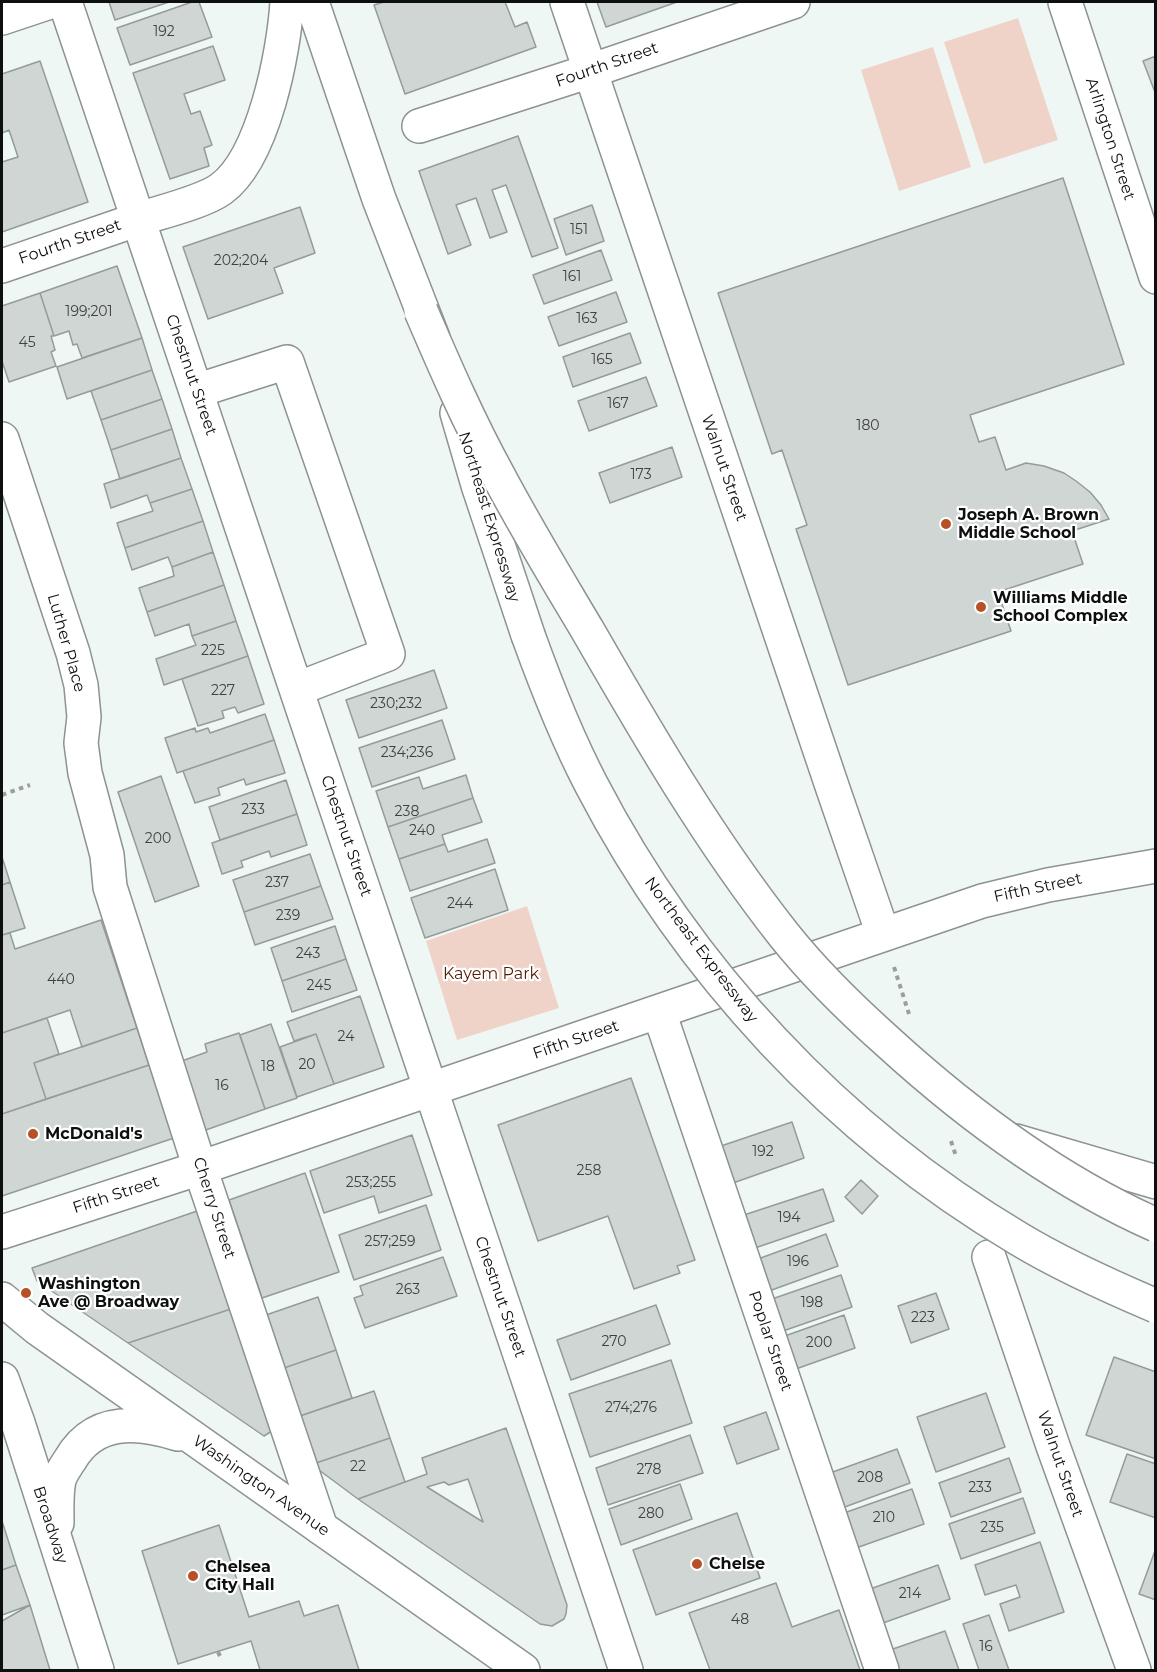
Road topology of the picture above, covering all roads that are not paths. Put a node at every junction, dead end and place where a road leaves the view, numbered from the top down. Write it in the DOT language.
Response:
graph roads {
  1 [pos="50,2"];
  2 [pos="65,2"];
  3 [pos="287,2"];
  4 [pos="312,2"];
  5 [pos="567,2"];
  6 [pos="793,2"];
  7 [pos="1065,2"];
  8 [pos="2,18"];
  9 [pos="590,72"];
  10 [pos="419,126"];
  11 [pos="1146,218"];
  12 [pos="139,219"];
  13 [pos="2,266"];
  14 [pos="1155,277"];
  15 [pos="196,391"];
  16 [pos="2,439"];
  17 [pos="297,689"];
  18 [pos="1155,866"];
  19 [pos="110,887"];
  20 [pos="883,934"];
  21 [pos="659,1012"];
  22 [pos="431,1089"];
  23 [pos="1007,1139"];
  24 [pos="201,1168"];
  25 [pos="1155,1182"];
  26 [pos="1155,1226"];
  27 [pos="2,1232"];
  28 [pos="989,1257"];
  29 [pos="2,1299"];
  30 [pos="1155,1306"];
  31 [pos="2,1379"];
  32 [pos="194,1438"];
  33 [pos="321,1528"];
  34 [pos="60,1556"];
  35 [pos="95,1669"];
  36 [pos="523,1671"];
  37 [pos="626,1671"];
  38 [pos="882,1671"];
  39 [pos="1134,1671"];
  1 -- 8 [label="main road"];
  2 -- 12 [label="main road, Chestnut Street"];
  3 -- 12 [label="main road, Fourth Street"];
  4 -- 23 [label="main road, Northeast Expressway, bridge"];
  4 -- 30 [label="main road, Northeast Expressway, bridge"];
  5 -- 9 [label="main road, Walnut Street"];
  6 -- 9 [label="main road, Fourth Street"];
  7 -- 11 [label="main road, Arlington Street"];
  9 -- 10 [label="main road, Fourth Street"];
  9 -- 20 [label="main road, Walnut Street"];
  11 -- 14 [label="main road, Arlington Street"];
  12 -- 13 [label="main road, Fourth Street"];
  12 -- 15 [label="main road, Chestnut Street"];
  15 -- 17 [label="main road, Chestnut Street"];
  15 -- 17 [label="main road"];
  16 -- 19 [label="main road, Luther Place"];
  17 -- 22 [label="main road, Chestnut Street"];
  18 -- 20 [label="main road, Fifth Street"];
  19 -- 24 [label="main road, Cherry Street"];
  20 -- 21 [label="main road, Fifth Street"];
  21 -- 22 [label="main road, Fifth Street"];
  21 -- 38 [label="main road, Poplar Street"];
  22 -- 24 [label="main road, Fifth Street"];
  22 -- 37 [label="main road, Chestnut Street"];
  23 -- 25 [label="main road, bridge"];
  23 -- 26 [label="main road, Northeast Expressway, bridge"];
  24 -- 27 [label="main road, Fifth Street"];
  24 -- 33 [label="main road, Cherry Street"];
  28 -- 39 [label="main road, Walnut Street"];
  29 -- 32 [label="main road, Washington Avenue"];
  31 -- 34 [label="main road, Broadway"];
  32 -- 33 [label="main road, Washington Avenue"];
  32 -- 34 [label="main road"];
  33 -- 36 [label="main road, Washington Avenue"];
  34 -- 35 [label="main road, Broadway"];
}
